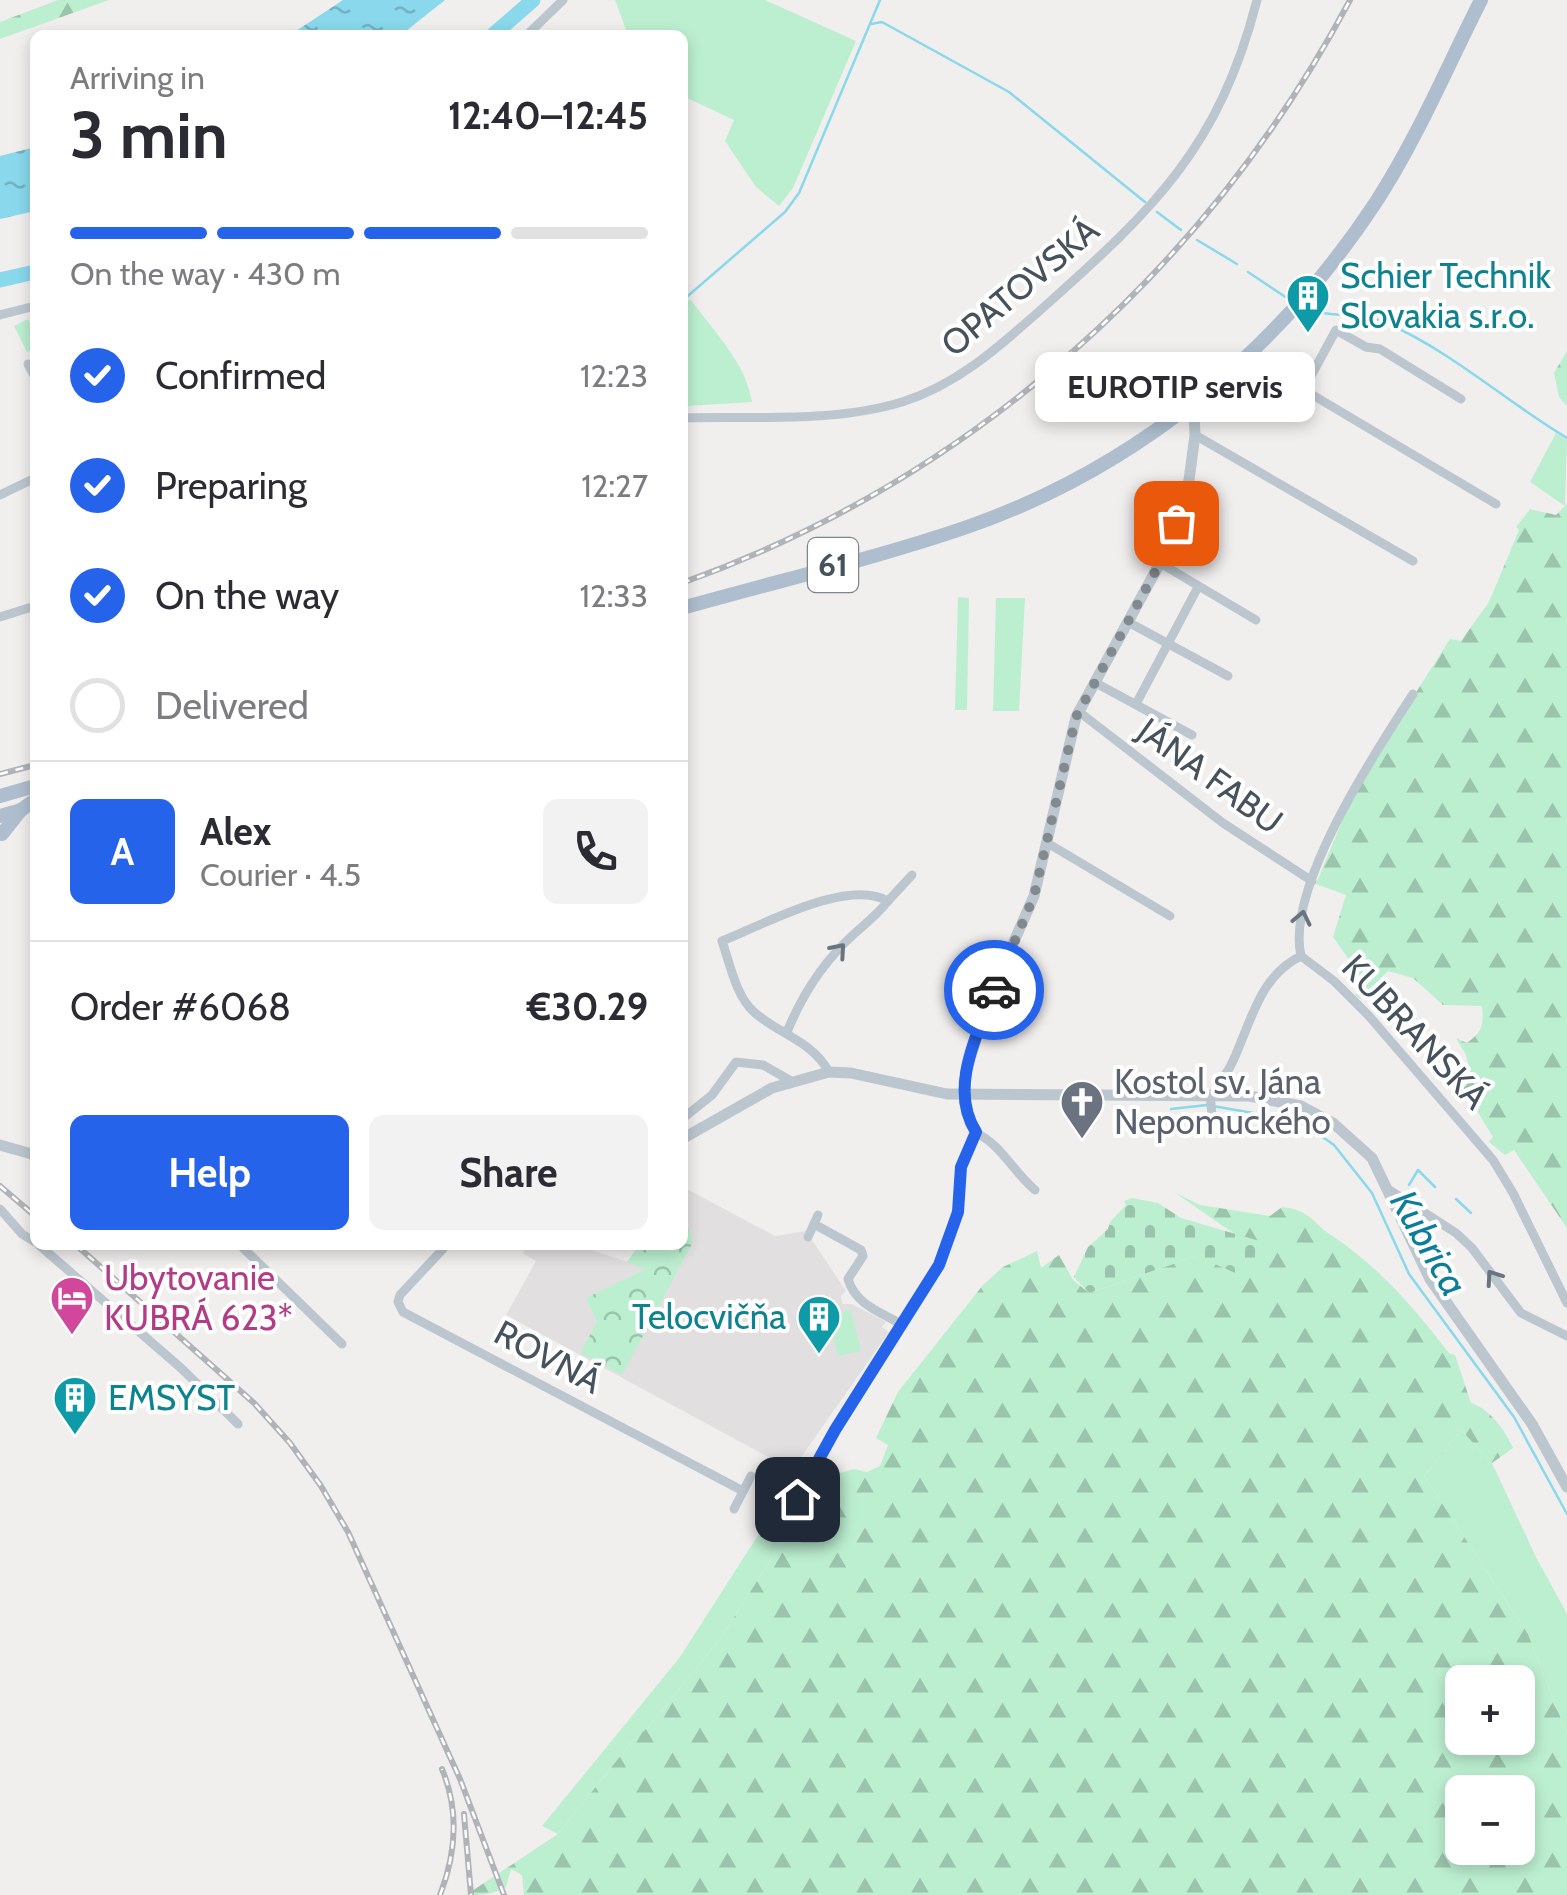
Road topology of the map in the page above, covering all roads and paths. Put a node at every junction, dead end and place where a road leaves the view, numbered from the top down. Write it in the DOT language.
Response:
graph roads {
  1 [pos="563,0"];
  2 [pos="1257,0"];
  3 [pos="1481,0"];
  4 [pos="532,30"];
  5 [pos="30,307"];
  6 [pos="0,315"];
  7 [pos="28,364"];
  8 [pos="30,368"];
  9 [pos="1462,399"];
  10 [pos="1189,407"];
  11 [pos="688,418"];
  12 [pos="1196,435"];
  13 [pos="30,480"];
  14 [pos="0,495"];
  15 [pos="1496,504"];
  16 [pos="1413,561"];
  17 [pos="1160,563"];
  18 [pos="1198,587"];
  19 [pos="688,606"];
  20 [pos="30,608"];
  21 [pos="0,618"];
  22 [pos="1256,620"];
  23 [pos="1128,622"];
  24 [pos="1168,645"];
  25 [pos="1228,676"];
  26 [pos="1094,682"];
  27 [pos="1413,694"];
  28 [pos="1136,704"];
  29 [pos="1078,711"];
  30 [pos="1192,735"];
  31 [pos="30,787"];
  32 [pos="0,796"];
  33 [pos="30,804"];
  34 [pos="21,810"];
  35 [pos="0,816"];
  36 [pos="1,836"];
  37 [pos="1048,844"];
  38 [pos="912,874"];
  39 [pos="1312,880"];
  40 [pos="888,901"];
  41 [pos="1170,916"];
  42 [pos="1301,956"];
  43 [pos="788,1032"];
  44 [pos="829,1072"];
  45 [pos="791,1081"];
  46 [pos="964,1093"];
  47 [pos="712,1096"];
  48 [pos="1211,1103"];
  49 [pos="724,1112"];
  50 [pos="688,1114"];
  51 [pos="976,1132"];
  52 [pos="688,1135"];
  53 [pos="1,1142"];
  54 [pos="30,1153"];
  55 [pos="1388,1189"];
  56 [pos="1035,1190"];
  57 [pos="0,1209"];
  58 [pos="808,1237"];
  59 [pos="30,1239"];
  60 [pos="44,1250"];
  61 [pos="245,1250"];
  62 [pos="442,1250"];
  63 [pos="1567,1303"];
  64 [pos="901,1324"];
  65 [pos="1567,1336"];
  66 [pos="342,1344"];
  67 [pos="238,1424"];
  68 [pos="751,1476"];
  69 [pos="1567,1487"];
  70 [pos="743,1492"];
  71 [pos="797,1499"];
  72 [pos="734,1509"];
  1 -- 4 [label="street"];
  2 -- 11 [label="street, OPATOVSKÁ"];
  3 -- 10 [label="main road, 61"];
  5 -- 6 [label="street"];
  7 -- 8 [label="street"];
  9 -- 15 [label="street"];
  10 -- 12 [label="street"];
  10 -- 19 [label="main road, 61"];
  12 -- 16 [label="street"];
  12 -- 17 [label="street"];
  13 -- 14 [label="street"];
  17 -- 18 [label="street"];
  17 -- 23 [label="street"];
  18 -- 22 [label="street"];
  18 -- 24 [label="street"];
  20 -- 21 [label="street"];
  23 -- 24 [label="street"];
  23 -- 26 [label="street"];
  24 -- 25 [label="street"];
  24 -- 28 [label="street"];
  26 -- 28 [label="street"];
  26 -- 29 [label="street"];
  27 -- 39 [label="street"];
  28 -- 30 [label="street"];
  29 -- 37 [label="street"];
  29 -- 39 [label="street, JÁNA FABU"];
  31 -- 32 [label="main road"];
  33 -- 34 [label="main road"];
  34 -- 35 [label="main road"];
  34 -- 36 [label="main road"];
  37 -- 41 [label="street"];
  37 -- 46 [label="street"];
  38 -- 40 [label="street"];
  42 -- 39 [label="street, one-way"];
  43 -- 40 [label="street, one-way"];
  40 -- 43 [label="street"];
  42 -- 48 [label="street, KUBRANSKÁ"];
  42 -- 63 [label="street, KUBRANSKÁ"];
  43 -- 44 [label="street"];
  44 -- 45 [label="street"];
  44 -- 46 [label="street"];
  45 -- 47 [label="street"];
  45 -- 49 [label="street"];
  46 -- 48 [label="street"];
  46 -- 51 [label="street"];
  47 -- 49 [label="street"];
  47 -- 50 [label="street"];
  48 -- 55 [label="street"];
  49 -- 52 [label="street"];
  51 -- 56 [label="street"];
  51 -- 64 [label="street"];
  53 -- 54 [label="street"];
  65 -- 55 [label="street, one-way"];
  55 -- 69 [label="street"];
  57 -- 59 [label="street"];
  58 -- 64 [label="street"];
  60 -- 67 [label="street"];
  61 -- 66 [label="street"];
  62 -- 70 [label="street, ROVNÁ"];
  64 -- 71 [label="street"];
  68 -- 70 [label="street"];
  70 -- 72 [label="street"];
}
